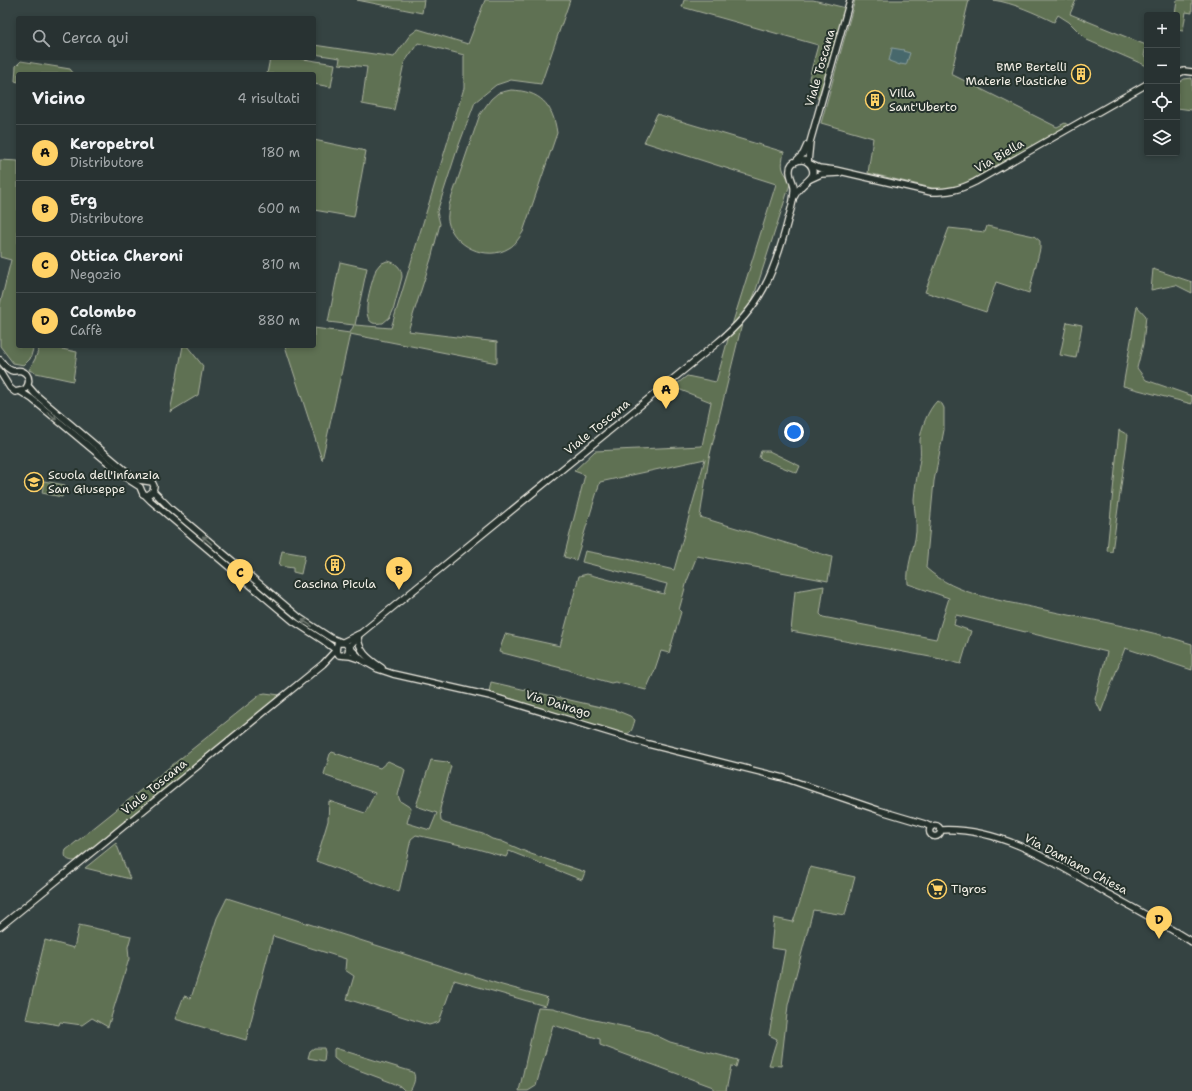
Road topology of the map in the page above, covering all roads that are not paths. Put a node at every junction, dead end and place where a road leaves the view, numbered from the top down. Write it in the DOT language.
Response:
graph roads {
  1 [pos="850,0"];
  2 [pos="1192,72"];
  3 [pos="1180,73"];
  4 [pos="1144,86"];
  5 [pos="810,142"];
  6 [pos="796,161"];
  7 [pos="809,163"];
  8 [pos="848,173"];
  9 [pos="792,178"];
  10 [pos="807,181"];
  11 [pos="794,197"];
  12 [pos="0,360"];
  13 [pos="14,371"];
  14 [pos="0,372"];
  15 [pos="7,384"];
  16 [pos="28,386"];
  17 [pos="21,392"];
  18 [pos="144,481"];
  19 [pos="140,487"];
  20 [pos="153,491"];
  21 [pos="143,494"];
  22 [pos="359,635"];
  23 [pos="342,642"];
  24 [pos="349,647"];
  25 [pos="336,650"];
  26 [pos="343,656"];
  27 [pos="362,660"];
  28 [pos="323,664"];
  29 [pos="387,672"];
  30 [pos="931,827"];
  31 [pos="941,830"];
  32 [pos="0,927"];
  33 [pos="1192,942"];
  1 -- 5 [label="street, Viale Toscana"];
  2 -- 3 [label="street"];
  4 -- 8 [label="street, Via Biella"];
  5 -- 6 [label="street, Viale Toscana"];
  5 -- 7 [label="street, Viale Toscana"];
  6 -- 7 [label="street"];
  6 -- 9 [label="street, Viale Toscana"];
  7 -- 8 [label="street, Via Biella"];
  7 -- 10 [label="street, Viale Toscana"];
  8 -- 10 [label="street, Via Biella"];
  9 -- 10 [label="street"];
  9 -- 11 [label="street, Viale Toscana"];
  10 -- 11 [label="street, Viale Toscana"];
  11 -- 22 [label="street, Viale Toscana"];
  12 -- 13 [label="street"];
  13 -- 15 [label="street"];
  13 -- 16 [label="street"];
  14 -- 15 [label="street"];
  15 -- 17 [label="street"];
  16 -- 17 [label="street"];
  16 -- 18 [label="street"];
  17 -- 19 [label="street, one-way"];
  18 -- 19 [label="street"];
  18 -- 20 [label="street"];
  19 -- 21 [label="street"];
  20 -- 21 [label="street"];
  23 -- 20 [label="street, one-way"];
  21 -- 25 [label="street"];
  22 -- 23 [label="street, Viale Toscana"];
  22 -- 24 [label="street, Viale Toscana"];
  22 -- 29 [label="street"];
  23 -- 24 [label="street"];
  23 -- 25 [label="street"];
  24 -- 26 [label="street"];
  24 -- 27 [label="street"];
  25 -- 26 [label="street"];
  25 -- 28 [label="street, Viale Toscana"];
  26 -- 27 [label="street"];
  26 -- 28 [label="street, Viale Toscana"];
  27 -- 29 [label="street, Via Dairago"];
  28 -- 32 [label="street, Viale Toscana"];
  29 -- 30 [label="street, Via Dairago"];
  30 -- 31 [label="street"];
  30 -- 31 [label="street"];
  31 -- 33 [label="street, Via Damiano Chiesa"];
}
